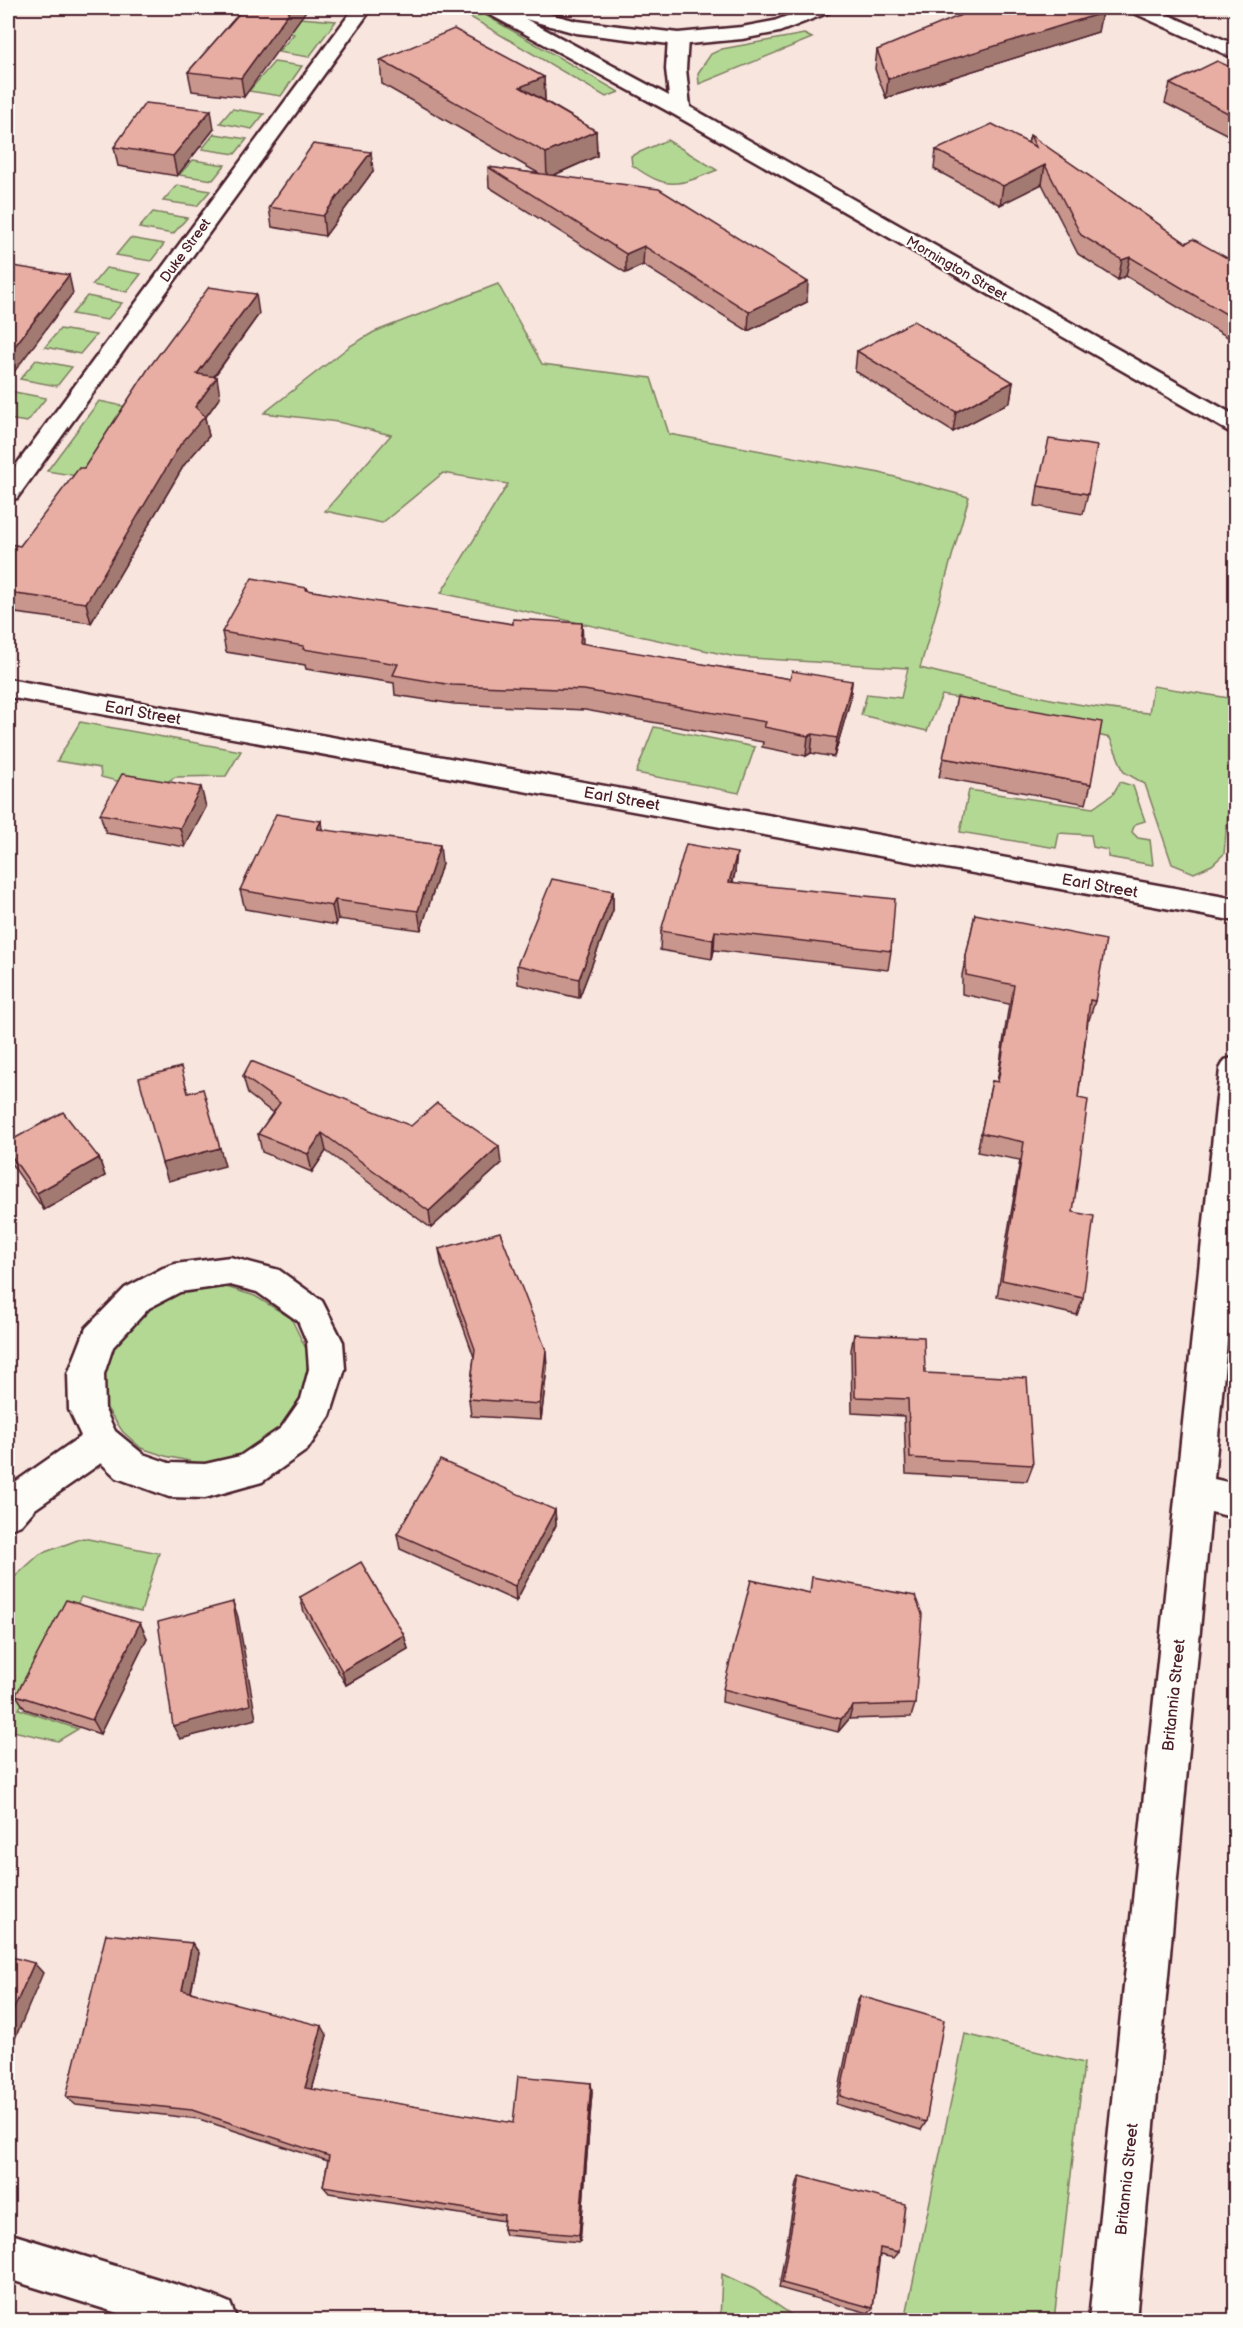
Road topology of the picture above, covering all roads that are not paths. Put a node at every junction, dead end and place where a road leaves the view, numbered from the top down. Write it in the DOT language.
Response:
graph roads {
  1 [pos="363,8"];
  2 [pos="492,8"];
  3 [pos="507,8"];
  4 [pos="823,8"];
  5 [pos="1139,8"];
  6 [pos="678,39"];
  7 [pos="1236,52"];
  8 [pos="680,110"];
  9 [pos="1236,426"];
  10 [pos="8,493"];
  11 [pos="8,687"];
  12 [pos="1236,910"];
  13 [pos="1236,1069"];
  14 [pos="102,1442"];
  15 [pos="1193,1491"];
  16 [pos="1236,1501"];
  17 [pos="8,1513"];
  18 [pos="8,2256"];
  19 [pos="213,2320"];
  20 [pos="1112,2320"];
  1 -- 10 [label="street, Duke Street"];
  2 -- 8 [label="street, Mornington Street"];
  3 -- 6 [label="street"];
  4 -- 6 [label="street"];
  5 -- 7 [label="street"];
  6 -- 8 [label="street"];
  8 -- 9 [label="street, Mornington Street"];
  11 -- 12 [label="street, Earl Street"];
  13 -- 15 [label="street, Britannia Street"];
  14 -- 14 [label="street"];
  14 -- 17 [label="street"];
  15 -- 16 [label="street"];
  15 -- 20 [label="street, Britannia Street"];
  18 -- 19 [label="street"];
}
